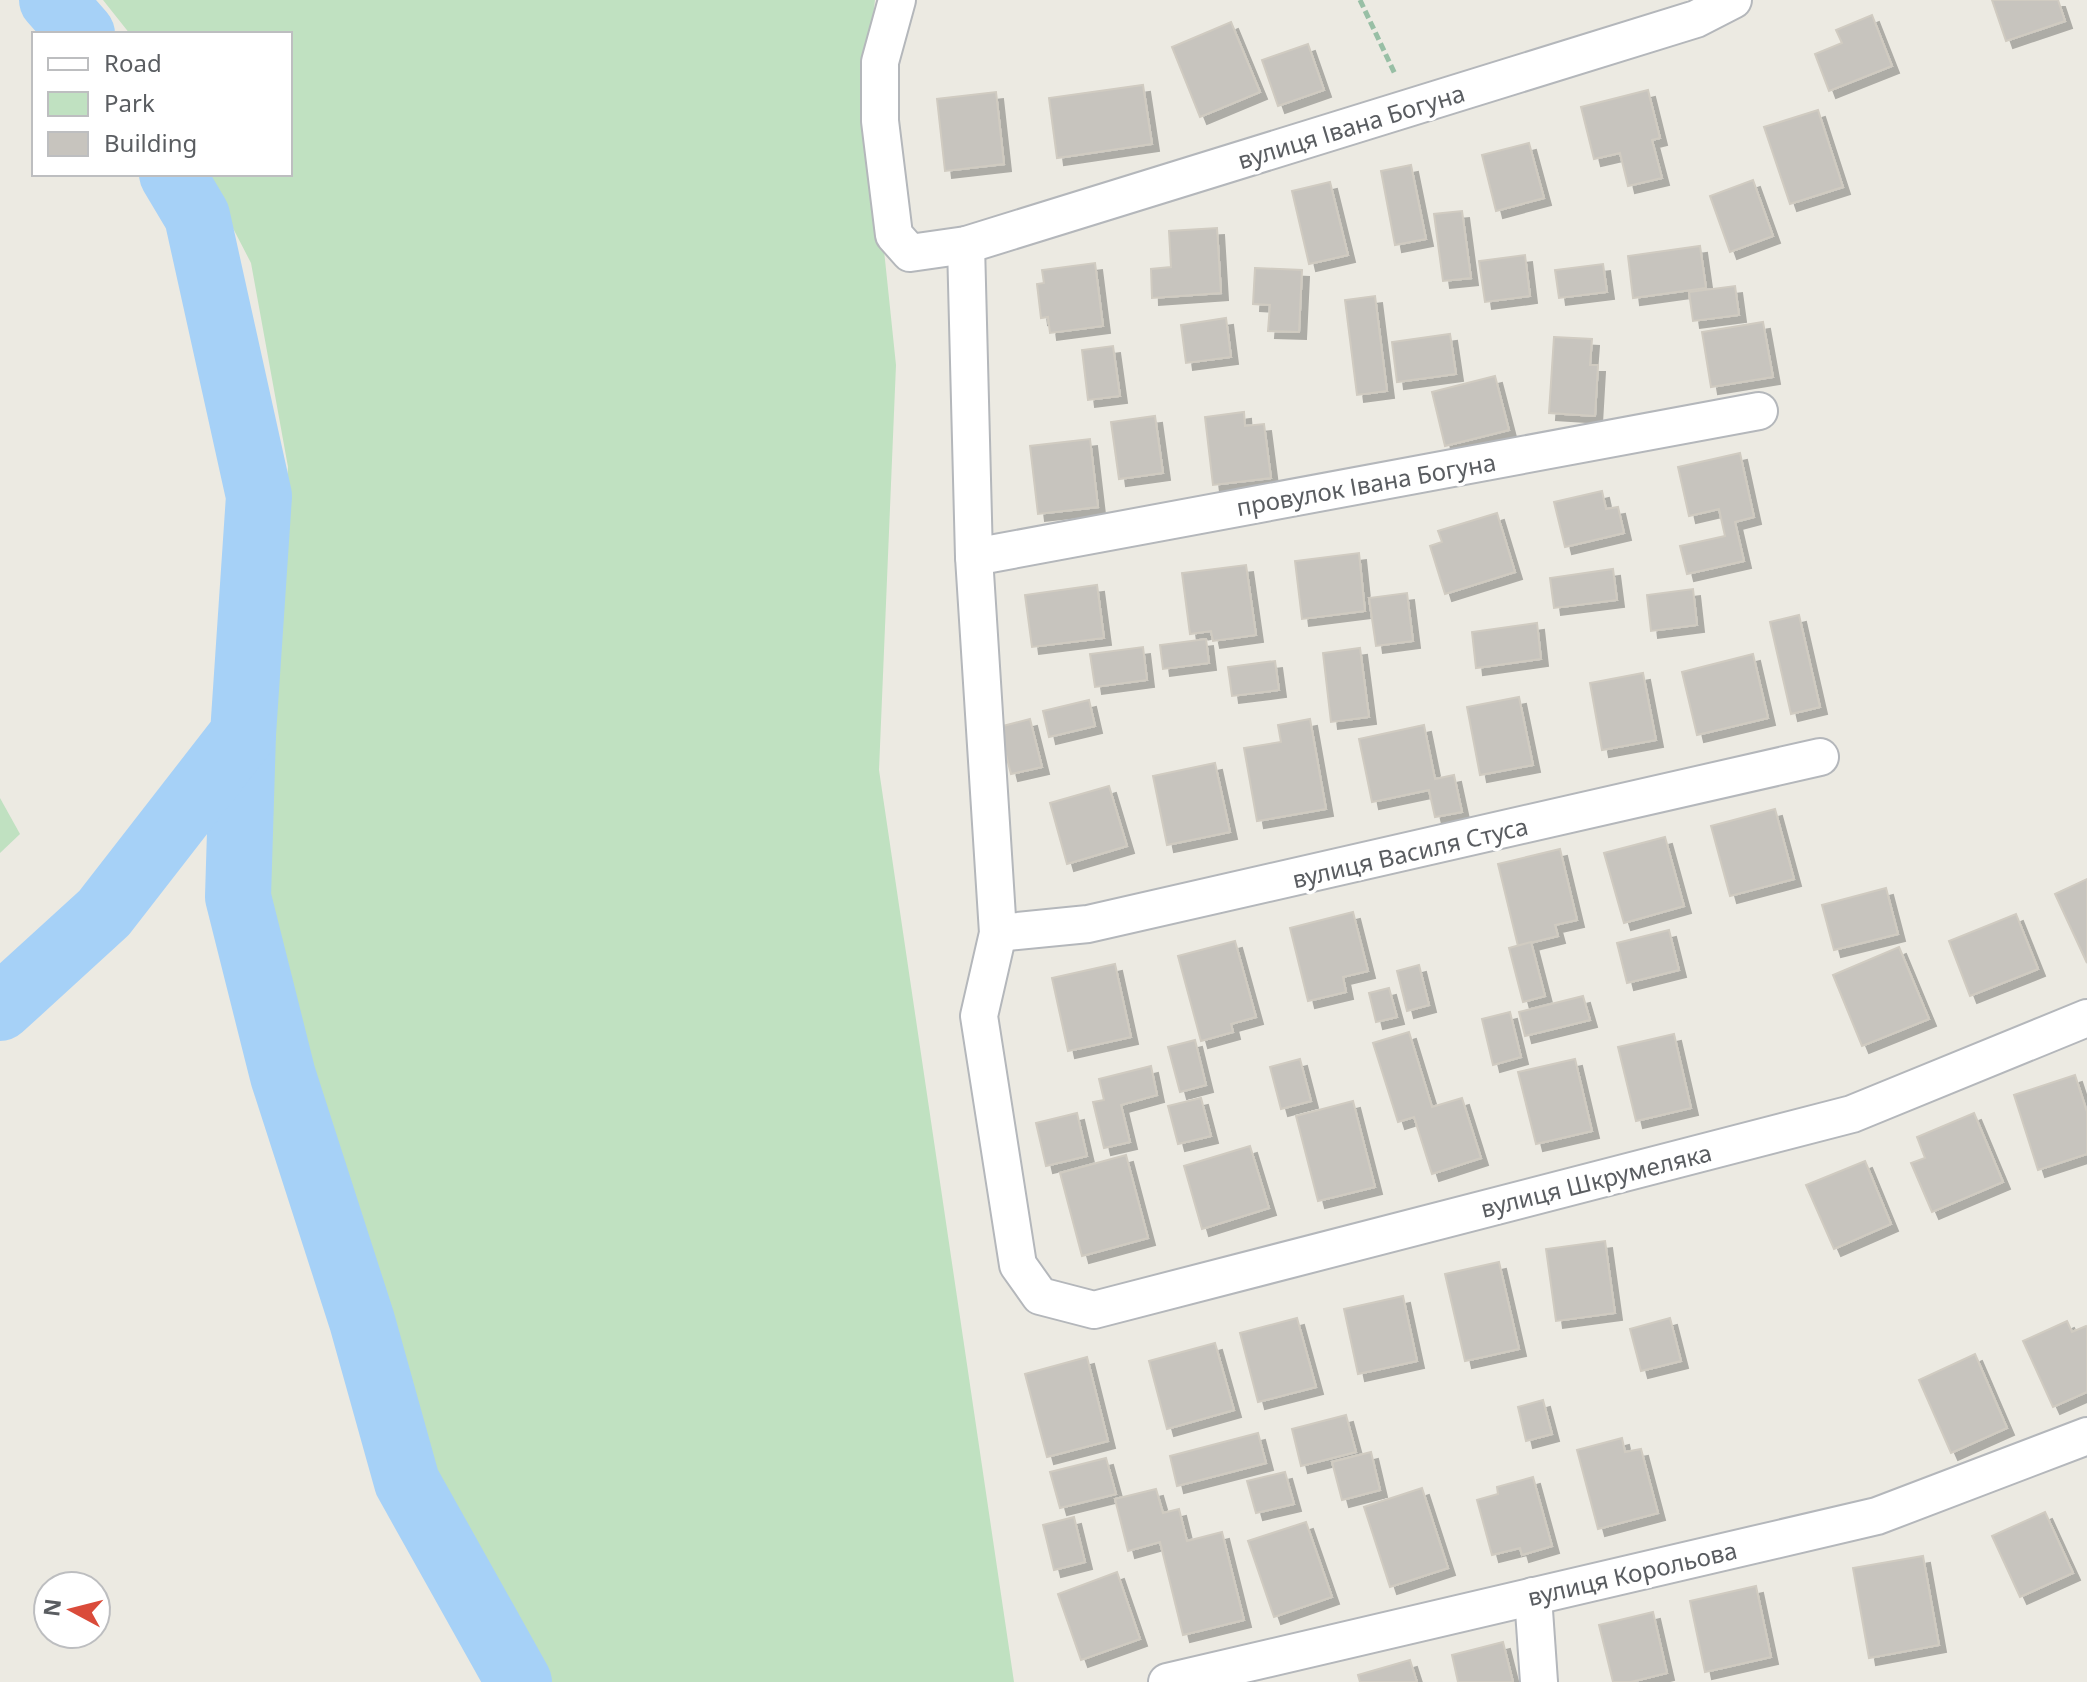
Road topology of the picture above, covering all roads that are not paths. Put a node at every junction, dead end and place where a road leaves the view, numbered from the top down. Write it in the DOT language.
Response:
graph roads {
  1 [pos="897,0"];
  2 [pos="1733,0"];
  3 [pos="966,245"];
  4 [pos="1759,411"];
  5 [pos="974,557"];
  6 [pos="1820,757"];
  7 [pos="998,933"];
  8 [pos="2087,1018"];
  9 [pos="2087,1436"];
  10 [pos="1533,1596"];
  11 [pos="1167,1682"];
  12 [pos="1539,1682"];
  1 -- 3 [label="street, вулиця Івана Богуна"];
  2 -- 3 [label="street, вулиця Івана Богуна"];
  3 -- 5 [label="street"];
  4 -- 5 [label="street, провулок Івана Богуна"];
  5 -- 7 [label="street"];
  6 -- 7 [label="street, вулиця Василя Стуса"];
  7 -- 8 [label="street, вулиця Шкрумеляка"];
  9 -- 10 [label="street, вулиця Корольова"];
  10 -- 11 [label="street, вулиця Корольова"];
  10 -- 12 [label="street"];
}
